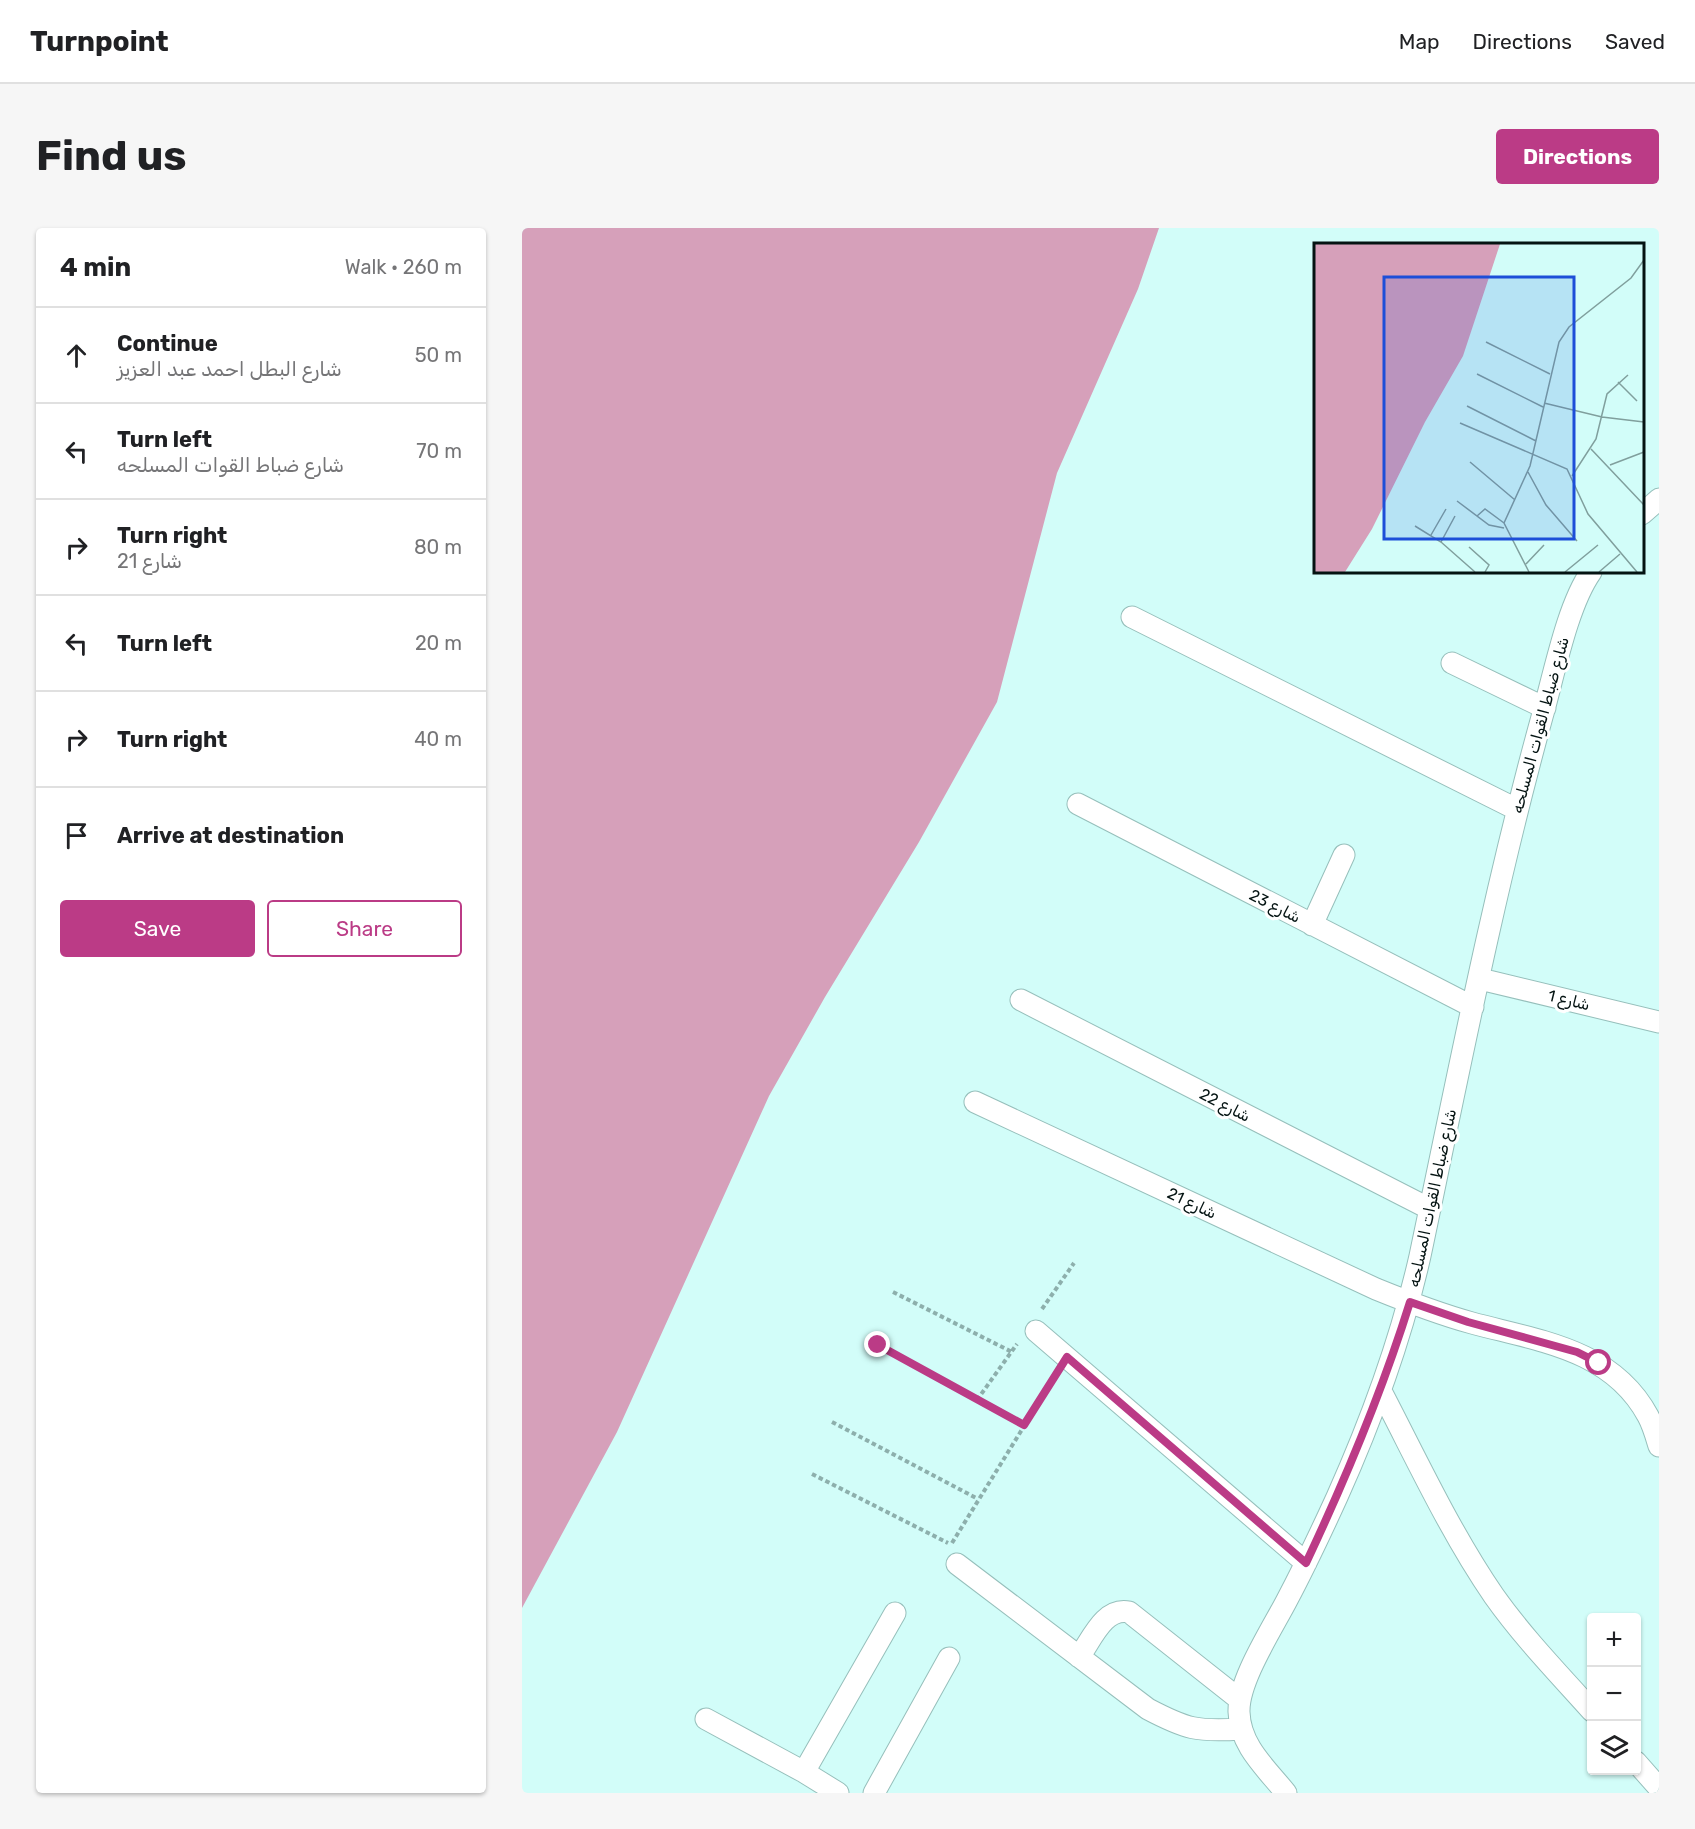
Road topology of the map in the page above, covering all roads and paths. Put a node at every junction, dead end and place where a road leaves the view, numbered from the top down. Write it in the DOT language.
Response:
graph roads {
  1 [pos="1659,499"];
  2 [pos="1644,512"];
  3 [pos="1590,573"];
  4 [pos="1132,617"];
  5 [pos="1452,663"];
  6 [pos="1545,708"];
  7 [pos="1078,804"];
  8 [pos="1516,809"];
  9 [pos="1344,855"];
  10 [pos="1312,925"];
  11 [pos="1480,979"];
  12 [pos="1021,1000"];
  13 [pos="1473,1007"];
  14 [pos="1659,1022"];
  15 [pos="975,1102"];
  16 [pos="1430,1209"];
  17 [pos="893,1292"];
  18 [pos="1410,1302"];
  19 [pos="1036,1331"];
  20 [pos="878,1345"];
  21 [pos="1012,1352"];
  22 [pos="1067,1357"];
  23 [pos="1381,1391"];
  24 [pos="1654,1410"];
  25 [pos="832,1422"];
  26 [pos="1024,1425"];
  27 [pos="1659,1446"];
  28 [pos="812,1474"];
  29 [pos="978,1499"];
  30 [pos="1306,1563"];
  31 [pos="957,1564"];
  32 [pos="895,1613"];
  33 [pos="1079,1657"];
  34 [pos="950,1658"];
  35 [pos="1239,1699"];
  36 [pos="1587,1705"];
  37 [pos="706,1719"];
  38 [pos="1241,1729"];
  39 [pos="1641,1768"];
  40 [pos="804,1772"];
  41 [pos="1659,1788"];
  42 [pos="838,1793"];
  43 [pos="874,1793"];
  44 [pos="1286,1793"];
  1 -- 2 [label="street"];
  3 -- 6 [label="street, شارع ضباط القوات المسلحه"];
  4 -- 8 [label="street"];
  5 -- 6 [label="street"];
  6 -- 8 [label="street, شارع ضباط القوات المسلحه"];
  7 -- 10 [label="street, شارع 23"];
  8 -- 11 [label="street, شارع ضباط القوات المسلحه"];
  9 -- 10 [label="street"];
  10 -- 13 [label="street, شارع 23"];
  11 -- 13 [label="street, شارع ضباط القوات المسلحه"];
  11 -- 14 [label="street, شارع 1"];
  12 -- 16 [label="street, شارع 22"];
  13 -- 16 [label="street, شارع ضباط القوات المسلحه"];
  15 -- 18 [label="street, شارع 21"];
  16 -- 18 [label="street, شارع ضباط القوات المسلحه"];
  17 -- 21 [label="path"];
  18 -- 23 [label="street, شارع ضباط القوات المسلحه"];
  18 -- 24 [label="street, شارع 21"];
  19 -- 22 [label="street"];
  20 -- 26 [label="path"];
  22 -- 26 [label="path"];
  22 -- 30 [label="street"];
  23 -- 30 [label="street, شارع ضباط القوات المسلحه"];
  23 -- 36 [label="street"];
  24 -- 27 [label="street, شارع 21"];
  25 -- 29 [label="path"];
  26 -- 29 [label="path"];
  28 -- 29 [label="path"];
  30 -- 35 [label="street, شارع ضباط القوات المسلحه"];
  31 -- 33 [label="street"];
  32 -- 40 [label="street"];
  33 -- 35 [label="street"];
  33 -- 38 [label="street"];
  34 -- 43 [label="street"];
  35 -- 38 [label="street, شارع ضباط القوات المسلحه"];
  37 -- 40 [label="street"];
  38 -- 44 [label="street, شارع ضباط القوات المسلحه"];
  39 -- 41 [label="street"];
  40 -- 42 [label="street"];
}
